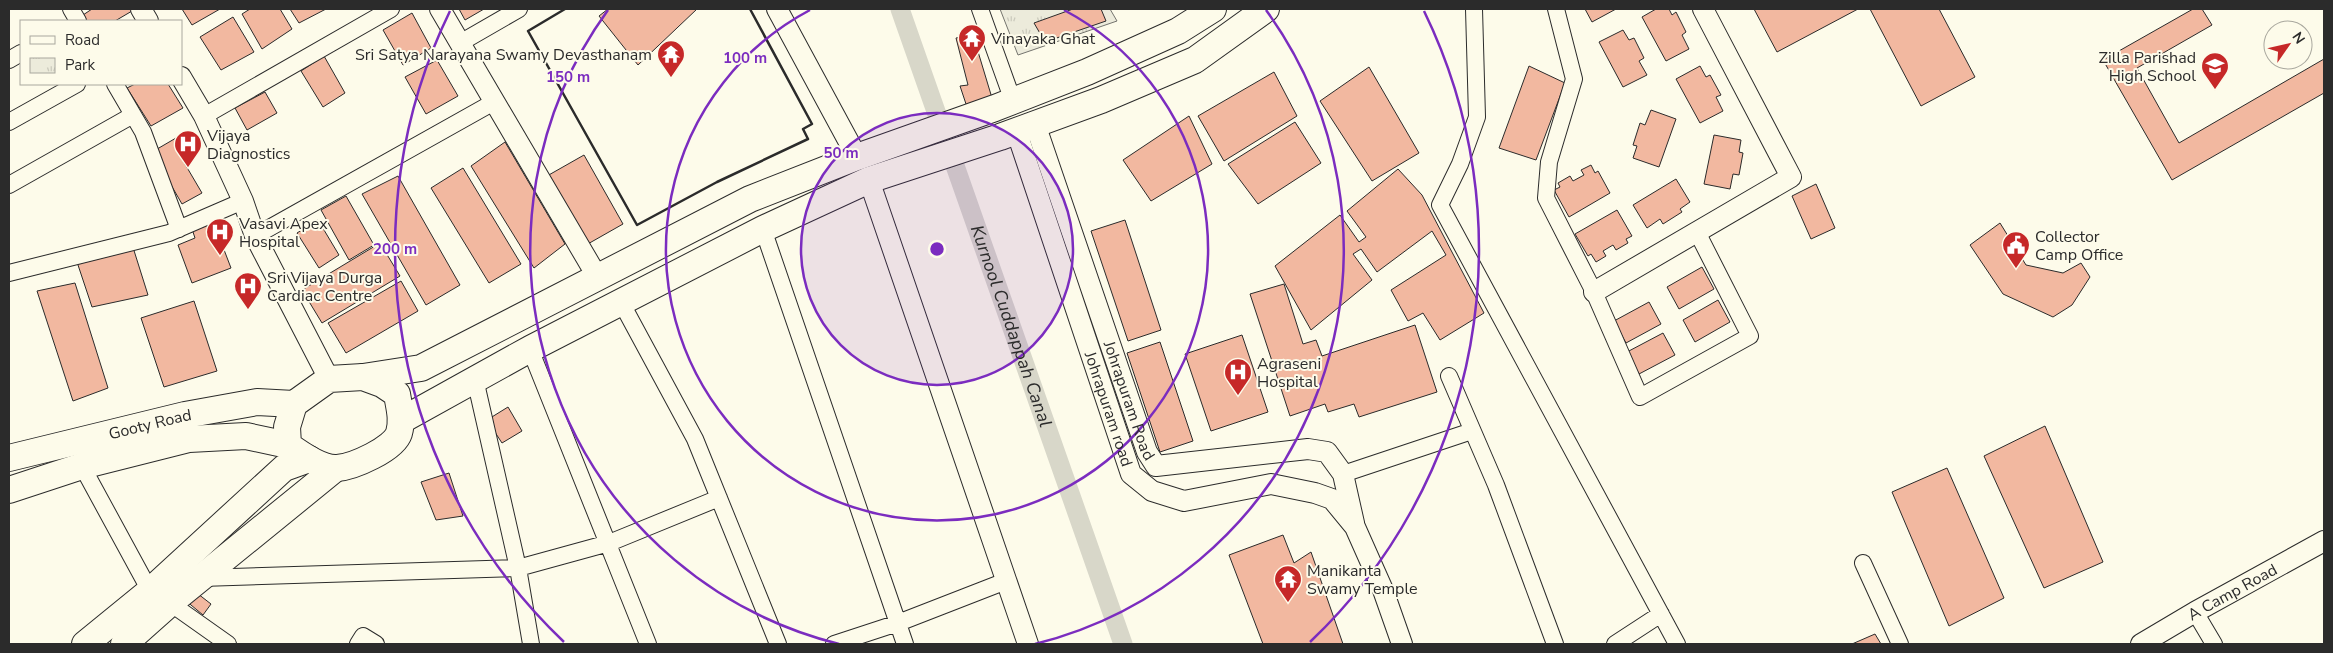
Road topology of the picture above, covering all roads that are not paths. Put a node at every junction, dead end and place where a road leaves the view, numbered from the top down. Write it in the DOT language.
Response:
graph roads {
  1 [pos="71,9"];
  2 [pos="141,9"];
  3 [pos="392,9"];
  4 [pos="440,9"];
  5 [pos="519,9"];
  6 [pos="776,9"];
  7 [pos="980,9"];
  8 [pos="1213,9"];
  9 [pos="1266,9"];
  10 [pos="1474,9"];
  11 [pos="1556,9"];
  12 [pos="1703,9"];
  13 [pos="77,20"];
  14 [pos="147,20"];
  15 [pos="460,43"];
  16 [pos="20,54"];
  17 [pos="9,60"];
  18 [pos="182,79"];
  19 [pos="75,85"];
  20 [pos="116,85"];
  21 [pos="494,102"];
  22 [pos="1004,105"];
  23 [pos="133,115"];
  24 [pos="204,116"];
  25 [pos="9,122"];
  26 [pos="1017,130"];
  27 [pos="857,157"];
  28 [pos="870,180"];
  29 [pos="9,185"];
  30 [pos="243,201"];
  31 [pos="180,229"];
  32 [pos="763,229"];
  33 [pos="1697,232"];
  34 [pos="255,236"];
  35 [pos="9,273"];
  36 [pos="598,278"];
  37 [pos="1594,292"];
  38 [pos="621,302"];
  39 [pos="530,349"];
  40 [pos="1449,376"];
  41 [pos="363,378"];
  42 [pos="329,379"];
  43 [pos="475,379"];
  44 [pos="294,404"];
  45 [pos="402,420"];
  46 [pos="1472,431"];
  47 [pos="298,452"];
  48 [pos="9,458"];
  49 [pos="82,466"];
  50 [pos="336,468"];
  51 [pos="1343,474"];
  52 [pos="9,490"];
  53 [pos="719,498"];
  54 [pos="1355,527"];
  55 [pos="2324,541"];
  56 [pos="609,543"];
  57 [pos="1863,563"];
  58 [pos="518,568"];
  59 [pos="201,578"];
  60 [pos="1006,581"];
  61 [pos="160,597"];
  62 [pos="2195,612"];
  63 [pos="1661,614"];
  64 [pos="898,623"];
  65 [pos="85,644"];
  66 [pos="124,644"];
  67 [pos="228,644"];
  68 [pos="358,644"];
  69 [pos="376,644"];
  70 [pos="531,644"];
  71 [pos="648,644"];
  72 [pos="778,644"];
  73 [pos="834,644"];
  74 [pos="906,644"];
  75 [pos="1028,644"];
  76 [pos="1402,644"];
  77 [pos="1555,644"];
  78 [pos="1615,644"];
  79 [pos="1677,644"];
  80 [pos="1900,644"];
  81 [pos="2141,644"];
  82 [pos="2214,644"];
  1 -- 13 [label="street"];
  2 -- 14 [label="street"];
  3 -- 24 [label="street"];
  4 -- 15 [label="street"];
  5 -- 15 [label="street"];
  6 -- 27 [label="street"];
  7 -- 22 [label="street"];
  8 -- 22 [label="main road"];
  9 -- 26 [label="main road"];
  10 -- 63 [label="street"];
  11 -- 37 [label="street"];
  12 -- 33 [label="street"];
  15 -- 21 [label="street"];
  16 -- 17 [label="street"];
  18 -- 24 [label="street"];
  19 -- 25 [label="street"];
  20 -- 23 [label="street"];
  21 -- 34 [label="street"];
  21 -- 36 [label="street"];
  22 -- 27 [label="main road"];
  23 -- 29 [label="street"];
  23 -- 31 [label="street"];
  24 -- 30 [label="street"];
  26 -- 28 [label="main road"];
  26 -- 51 [label="street, Johrapuram Road"];
  26 -- 54 [label="street, Johrapuram road"];
  27 -- 36 [label="main road"];
  28 -- 32 [label="main road"];
  28 -- 60 [label="street"];
  30 -- 31 [label="street"];
  30 -- 34 [label="street"];
  31 -- 35 [label="street"];
  32 -- 38 [label="main road"];
  32 -- 64 [label="street"];
  33 -- 37 [label="street"];
  33 -- 37 [label="street"];
  34 -- 42 [label="street"];
  36 -- 41 [label="main road"];
  38 -- 39 [label="main road"];
  38 -- 53 [label="street"];
  39 -- 43 [label="main road"];
  39 -- 56 [label="street"];
  40 -- 46 [label="street"];
  41 -- 42 [label="main road"];
  41 -- 45 [label="main road"];
  42 -- 44 [label="main road"];
  43 -- 45 [label="main road"];
  43 -- 58 [label="street"];
  44 -- 47 [label="main road"];
  44 -- 48 [label="main road, Gooty Road"];
  45 -- 50 [label="main road"];
  46 -- 51 [label="street"];
  46 -- 77 [label="street"];
  47 -- 49 [label="main road, Gooty Road"];
  47 -- 50 [label="main road"];
  47 -- 61 [label="main road"];
  49 -- 52 [label="main road, Gooty Road"];
  49 -- 61 [label="street"];
  50 -- 59 [label="main road"];
  51 -- 54 [label="street, Johrapuram Road"];
  53 -- 56 [label="street"];
  53 -- 72 [label="street"];
  54 -- 76 [label="street, Johrapuram road"];
  55 -- 62 [label="street, A Camp Road"];
  56 -- 58 [label="street"];
  56 -- 71 [label="street"];
  57 -- 80 [label="street"];
  58 -- 59 [label="street"];
  58 -- 70 [label="street"];
  59 -- 61 [label="main road"];
  60 -- 64 [label="street"];
  60 -- 75 [label="street"];
  61 -- 65 [label="main road"];
  61 -- 66 [label="main road"];
  61 -- 67 [label="street"];
  62 -- 81 [label="street, A Camp Road"];
  62 -- 82 [label="street"];
  63 -- 78 [label="street"];
  63 -- 79 [label="street"];
  64 -- 73 [label="street"];
  64 -- 74 [label="street"];
  68 -- 69 [label="street"];
}
